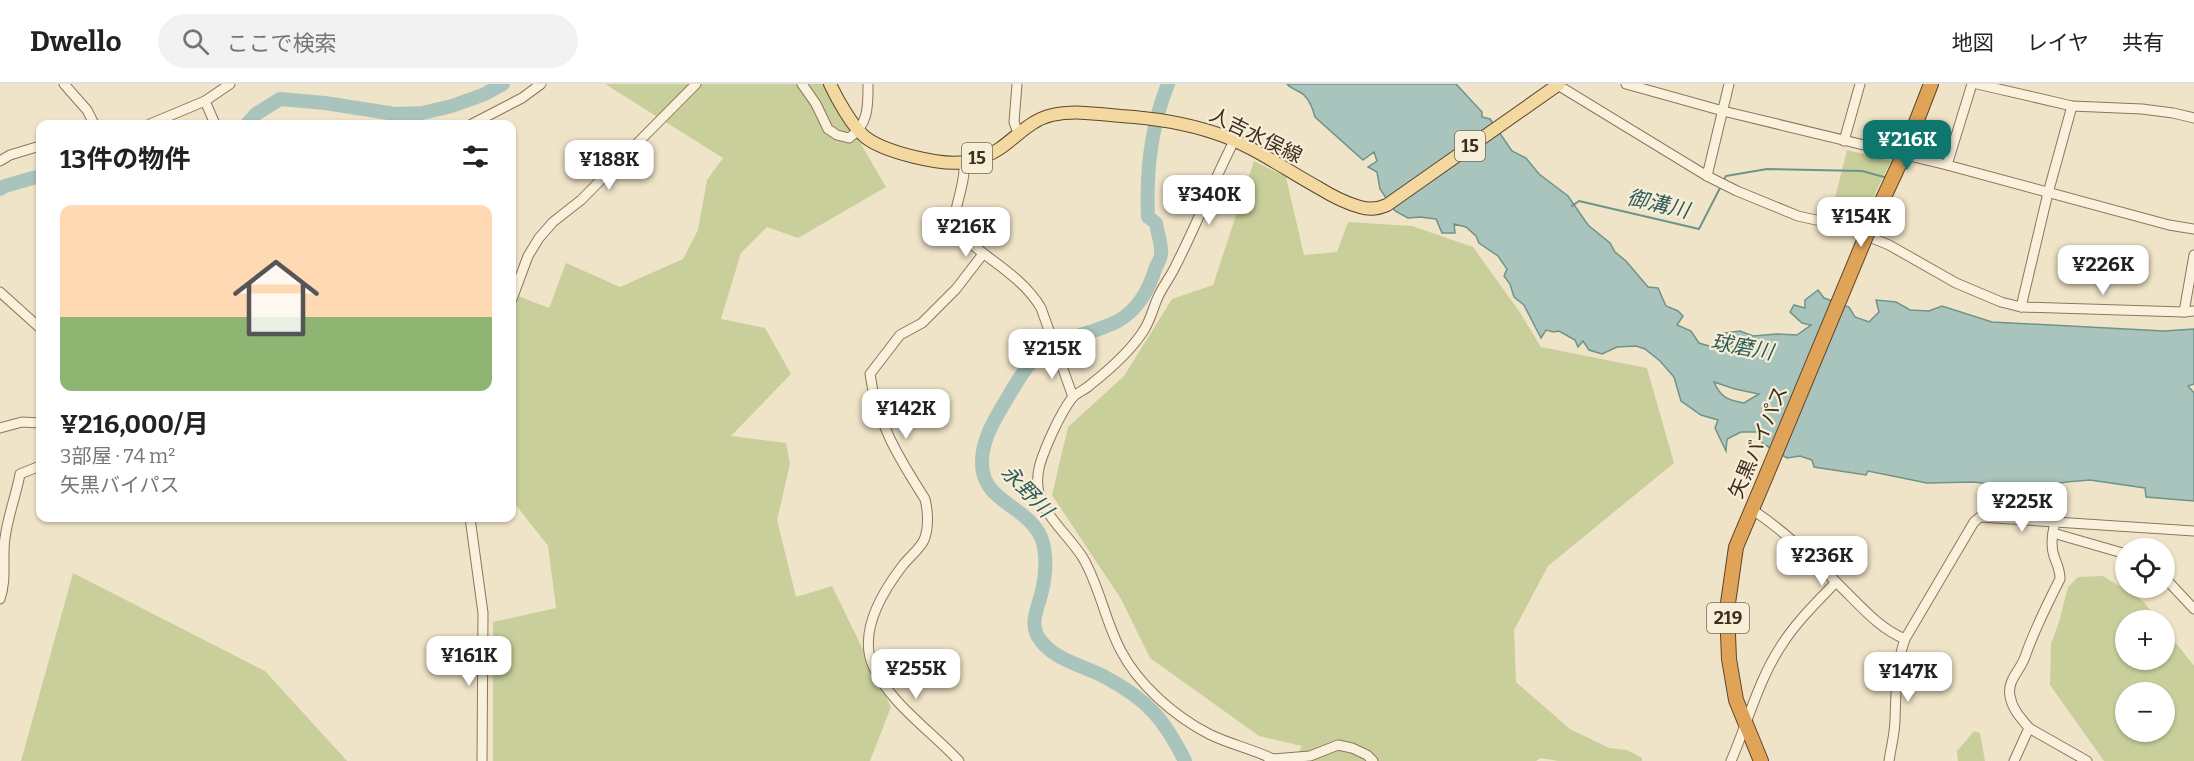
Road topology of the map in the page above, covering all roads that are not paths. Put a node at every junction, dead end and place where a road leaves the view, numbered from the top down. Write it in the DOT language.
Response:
graph roads {
  1 [pos="64,84"];
  2 [pos="230,84"];
  3 [pos="541,84"];
  4 [pos="696,84"];
  5 [pos="802,84"];
  6 [pos="830,84"];
  7 [pos="868,84"];
  8 [pos="1017,84"];
  9 [pos="1626,84"];
  10 [pos="1729,84"];
  11 [pos="1860,84"];
  12 [pos="1931,84"];
  13 [pos="1972,84"];
  14 [pos="1977,84"];
  15 [pos="1557,85"];
  16 [pos="205,101"];
  17 [pos="2072,106"];
  18 [pos="1723,111"];
  19 [pos="2194,118"];
  20 [pos="92,120"];
  21 [pos="160,120"];
  22 [pos="213,120"];
  23 [pos="480,120"];
  24 [pos="859,131"];
  25 [pos="1018,133"];
  26 [pos="1234,141"];
  27 [pos="1844,141"];
  28 [pos="36,147"];
  29 [pos="1903,156"];
  30 [pos="0,161"];
  31 [pos="964,162"];
  32 [pos="1947,165"];
  33 [pos="1707,176"];
  34 [pos="2048,193"];
  35 [pos="2194,229"];
  36 [pos="983,254"];
  37 [pos="2194,255"];
  38 [pos="516,288"];
  39 [pos="0,292"];
  40 [pos="2021,307"];
  41 [pos="2189,311"];
  42 [pos="36,324"];
  43 [pos="1073,397"];
  44 [pos="36,423"];
  45 [pos="0,428"];
  46 [pos="36,468"];
  47 [pos="1751,509"];
  48 [pos="2055,521"];
  49 [pos="471,522"];
  50 [pos="2194,531"];
  51 [pos="2053,533"];
  52 [pos="2115,551"];
  53 [pos="1836,582"];
  54 [pos="2175,589"];
  55 [pos="0,599"];
  56 [pos="2194,609"];
  57 [pos="1905,639"];
  58 [pos="1746,726"];
  59 [pos="2029,728"];
  60 [pos="1271,760"];
  61 [pos="482,761"];
  62 [pos="959,761"];
  63 [pos="1373,761"];
  64 [pos="1731,761"];
  65 [pos="1761,761"];
  66 [pos="1889,761"];
  67 [pos="2014,761"];
  68 [pos="2087,761"];
  1 -- 20 [label="street"];
  2 -- 16 [label="street"];
  3 -- 23 [label="street"];
  4 -- 38 [label="street"];
  5 -- 24 [label="street"];
  6 -- 24 [label="main road, 人吉水俣線 / 15"];
  7 -- 24 [label="street"];
  8 -- 25 [label="street"];
  9 -- 18 [label="street"];
  10 -- 18 [label="street"];
  11 -- 27 [label="street"];
  12 -- 29 [label="highway, 矢黒バイパス / 219"];
  13 -- 32 [label="street"];
  14 -- 17 [label="street"];
  15 -- 26 [label="main road, 人吉水俣線 / 15"];
  15 -- 33 [label="street"];
  16 -- 21 [label="street"];
  16 -- 22 [label="street"];
  17 -- 19 [label="street"];
  17 -- 34 [label="street"];
  18 -- 27 [label="street"];
  18 -- 33 [label="street"];
  24 -- 31 [label="main road, 人吉水俣線 / 15"];
  25 -- 26 [label="main road, 人吉水俣線 / 15"];
  25 -- 31 [label="main road, 人吉水俣線 / 15"];
  26 -- 43 [label="street"];
  27 -- 29 [label="street"];
  28 -- 30 [label="street"];
  29 -- 32 [label="street"];
  29 -- 47 [label="highway, 矢黒バイパス / 219, bridge"];
  31 -- 36 [label="street"];
  32 -- 34 [label="street"];
  33 -- 40 [label="street"];
  34 -- 35 [label="street"];
  34 -- 40 [label="street"];
  36 -- 43 [label="street"];
  36 -- 62 [label="street"];
  37 -- 41 [label="street"];
  39 -- 42 [label="street"];
  40 -- 41 [label="street"];
  43 -- 60 [label="street"];
  44 -- 45 [label="street"];
  46 -- 55 [label="street"];
  47 -- 53 [label="street"];
  47 -- 58 [label="highway, 矢黒バイパス / 219"];
  48 -- 50 [label="street"];
  48 -- 51 [label="street"];
  48 -- 57 [label="street"];
  49 -- 61 [label="street"];
  51 -- 52 [label="street"];
  51 -- 59 [label="street"];
  53 -- 57 [label="street"];
  53 -- 58 [label="street"];
  54 -- 56 [label="street"];
  57 -- 66 [label="street"];
  58 -- 64 [label="street"];
  58 -- 65 [label="highway, 矢黒バイパス / 219"];
  59 -- 67 [label="street"];
  59 -- 68 [label="street"];
  60 -- 63 [label="street"];
}
